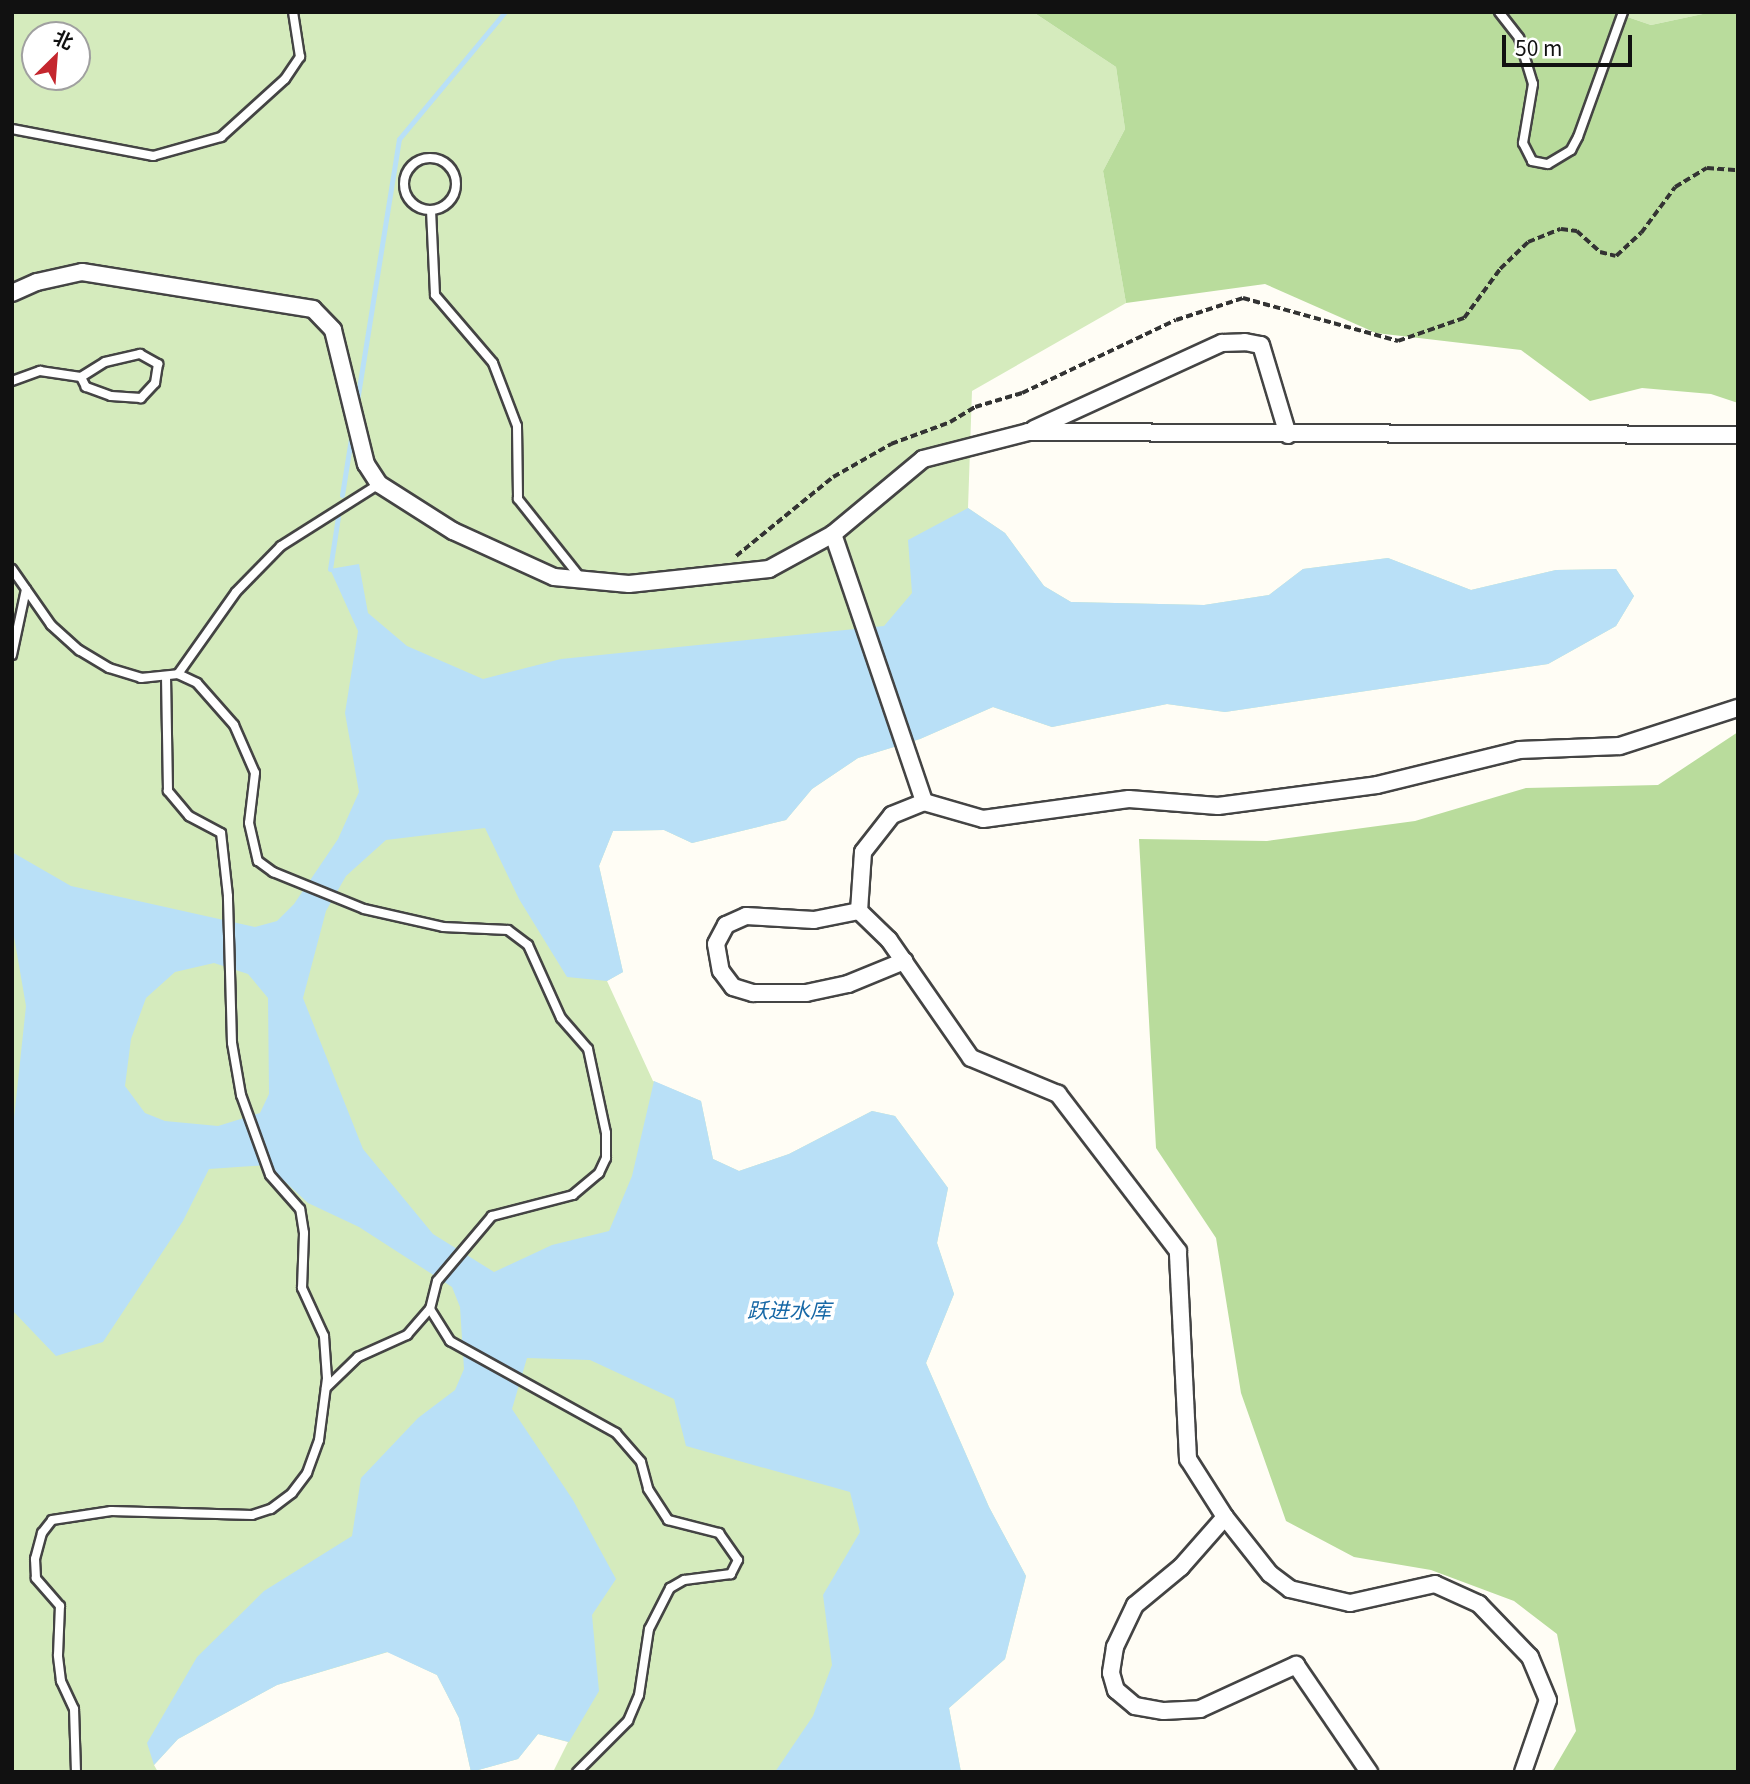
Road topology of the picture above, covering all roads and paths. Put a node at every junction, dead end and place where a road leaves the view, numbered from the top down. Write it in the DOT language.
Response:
graph roads {
  1 [pos="293,12"];
  2 [pos="1499,12"];
  3 [pos="1623,12"];
  4 [pos="12,129"];
  5 [pos="1738,170"];
  6 [pos="431,210"];
  7 [pos="12,293"];
  8 [pos="81,377"];
  9 [pos="12,381"];
  10 [pos="1028,432"];
  11 [pos="1288,435"];
  12 [pos="1738,435"];
  13 [pos="379,484"];
  14 [pos="834,534"];
  15 [pos="12,569"];
  16 [pos="713,576"];
  17 [pos="582,580"];
  18 [pos="26,589"];
  19 [pos="12,655"];
  20 [pos="178,674"];
  21 [pos="166,677"];
  22 [pos="1738,708"];
  23 [pos="924,802"];
  24 [pos="859,911"];
  25 [pos="904,961"];
  26 [pos="430,1309"];
  27 [pos="326,1388"];
  28 [pos="1225,1517"];
  29 [pos="76,1772"];
  30 [pos="577,1772"];
  31 [pos="1369,1772"];
  32 [pos="1523,1772"];
  1 -- 4 [label="lane"];
  2 -- 3 [label="lane"];
  5 -- 16 [label="path"];
  6 -- 6 [label="lane"];
  6 -- 17 [label="lane"];
  7 -- 13 [label="street"];
  8 -- 8 [label="lane"];
  8 -- 9 [label="lane"];
  10 -- 11 [label="street"];
  10 -- 11 [label="street"];
  10 -- 14 [label="street"];
  11 -- 12 [label="street"];
  13 -- 17 [label="street"];
  13 -- 20 [label="lane"];
  14 -- 16 [label="street"];
  14 -- 23 [label="street"];
  15 -- 18 [label="lane"];
  16 -- 17 [label="street"];
  18 -- 19 [label="lane"];
  18 -- 21 [label="lane"];
  20 -- 21 [label="lane"];
  20 -- 26 [label="lane"];
  21 -- 27 [label="lane"];
  22 -- 23 [label="street"];
  23 -- 24 [label="street"];
  24 -- 25 [label="street"];
  24 -- 25 [label="street"];
  25 -- 28 [label="street"];
  26 -- 27 [label="lane"];
  26 -- 30 [label="lane"];
  27 -- 29 [label="lane"];
  28 -- 31 [label="street"];
  28 -- 32 [label="street"];
}
